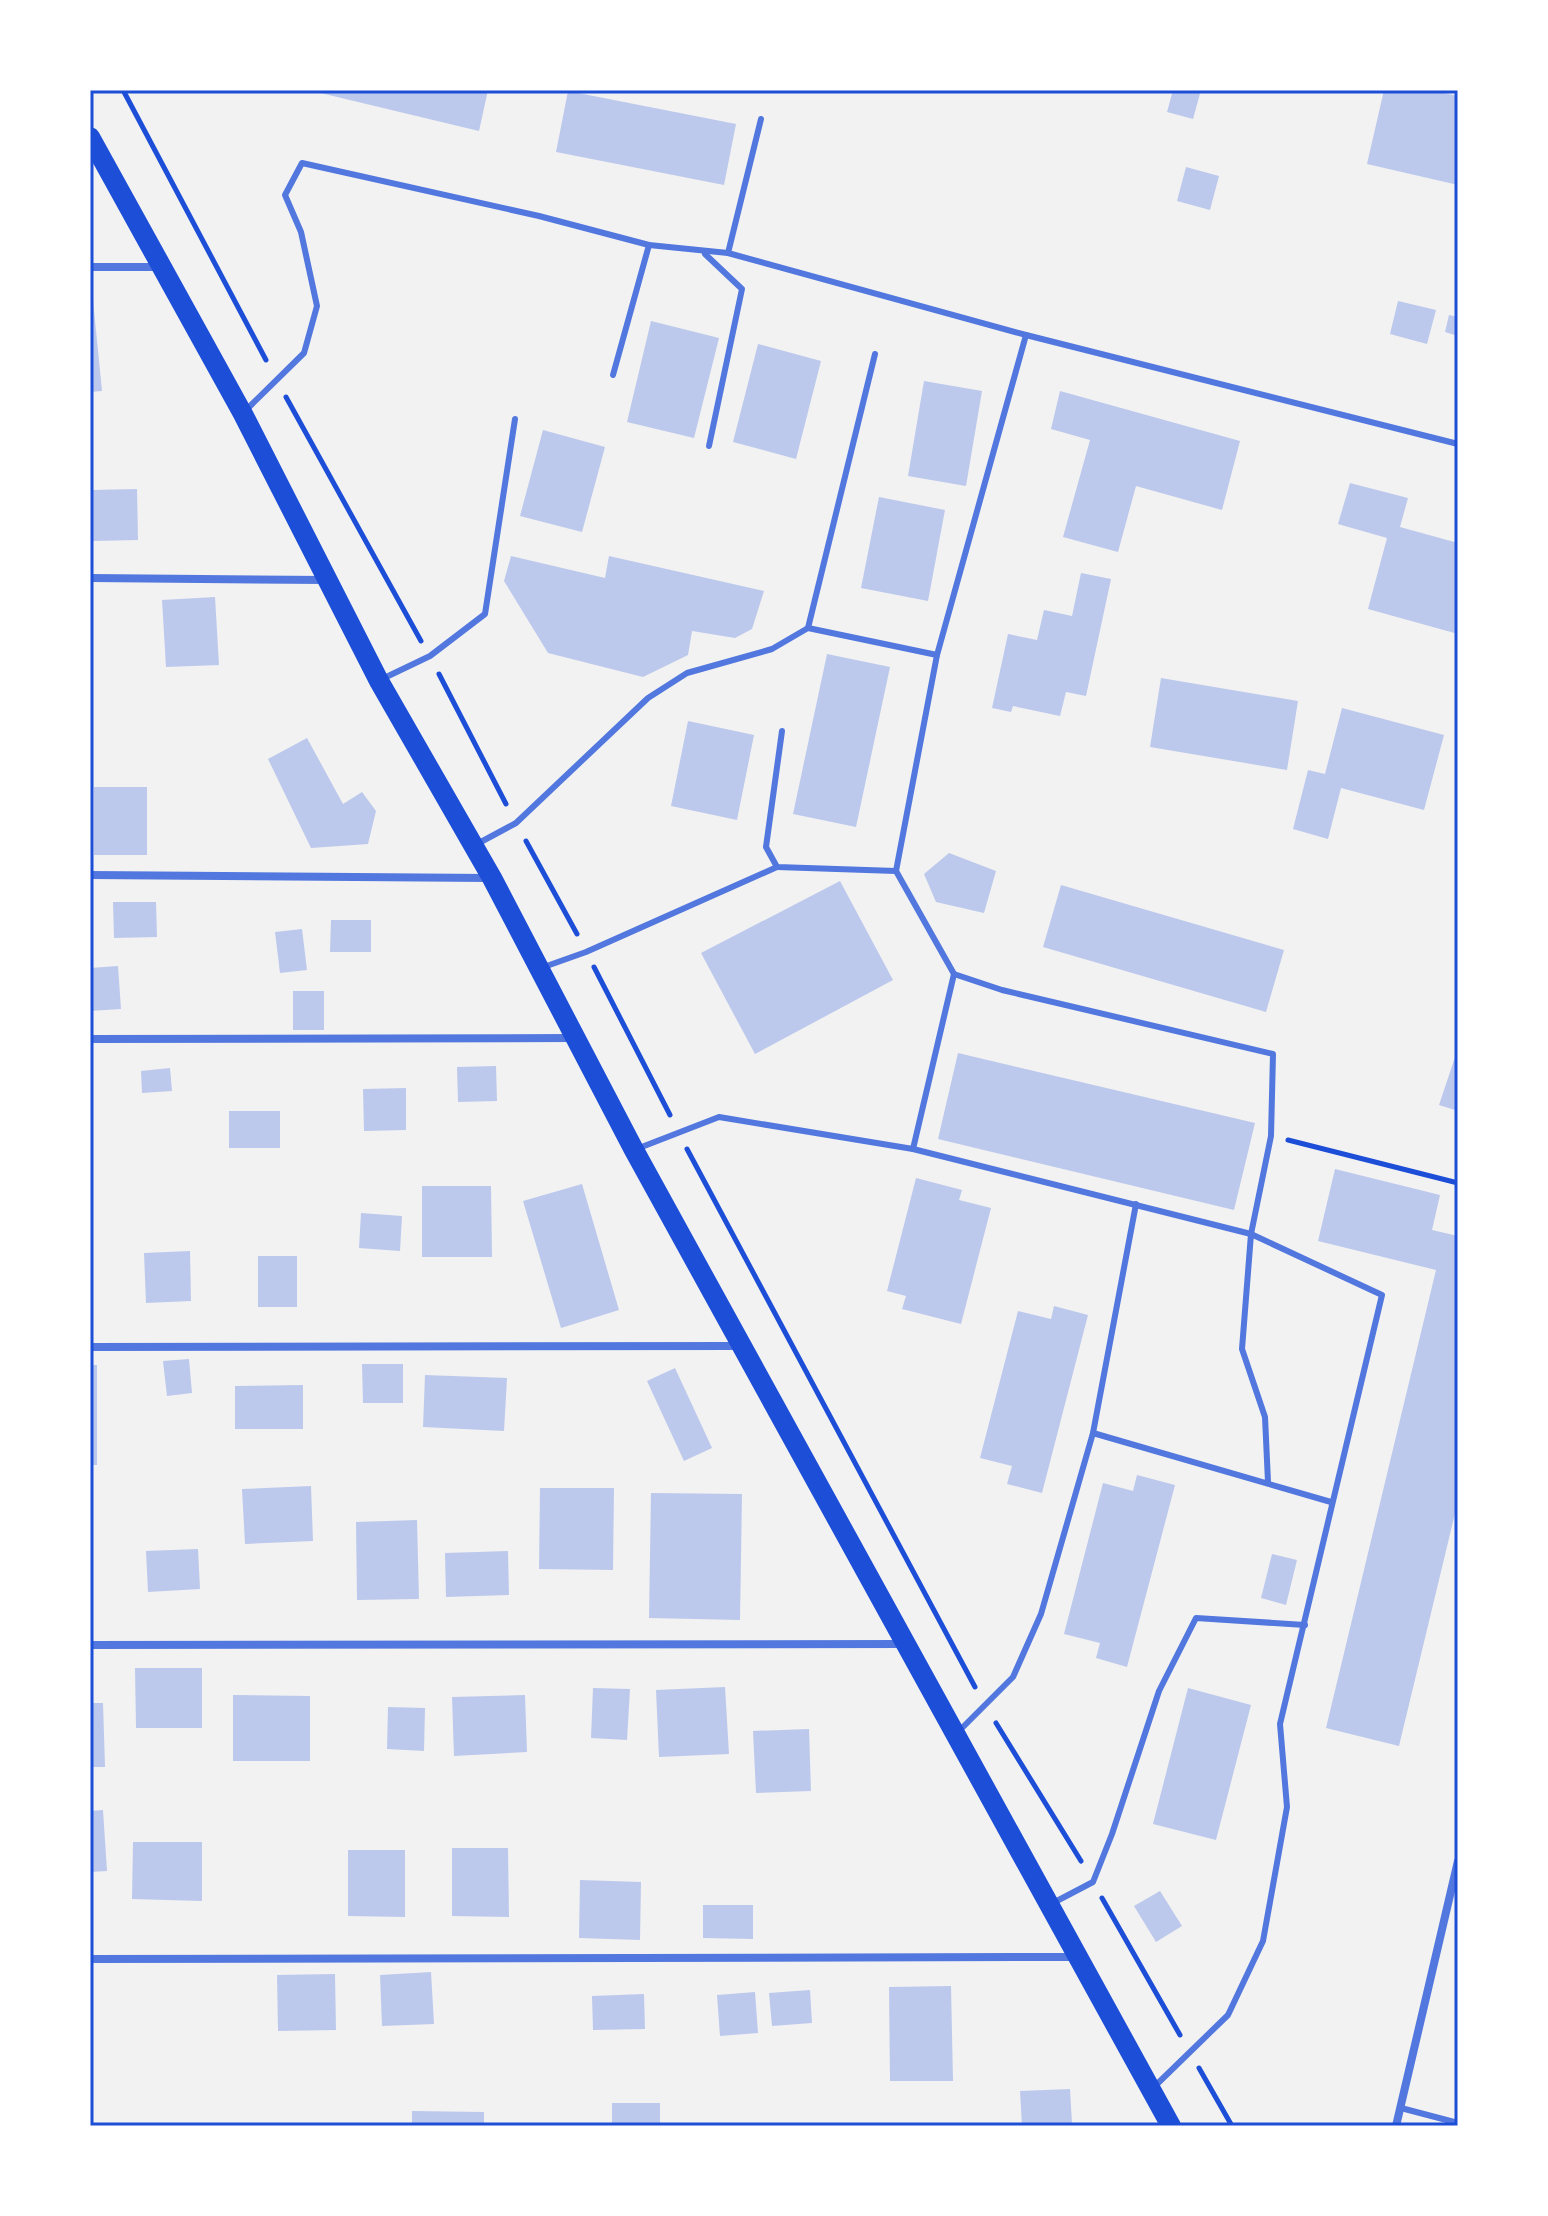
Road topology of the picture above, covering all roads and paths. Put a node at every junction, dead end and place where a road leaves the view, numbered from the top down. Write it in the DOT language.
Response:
graph roads {
  1 [pos="761,119"];
  2 [pos="90,137"];
  3 [pos="649,245"];
  4 [pos="703,253"];
  5 [pos="728,253"];
  6 [pos="90,267"];
  7 [pos="163,267"];
  8 [pos="1026,335"];
  9 [pos="875,354"];
  10 [pos="613,375"];
  11 [pos="243,414"];
  12 [pos="515,419"];
  13 [pos="1458,444"];
  14 [pos="709,446"];
  15 [pos="90,578"];
  16 [pos="325,580"];
  17 [pos="808,628"];
  18 [pos="937,655"];
  19 [pos="379,681"];
  20 [pos="782,731"];
  21 [pos="472,846"];
  22 [pos="777,867"];
  23 [pos="896,871"];
  24 [pos="90,875"];
  25 [pos="492,878"];
  26 [pos="538,970"];
  27 [pos="954,974"];
  28 [pos="573,1038"];
  29 [pos="90,1039"];
  30 [pos="1271,1136"];
  31 [pos="913,1149"];
  32 [pos="634,1150"];
  33 [pos="1458,1183"];
  34 [pos="1136,1204"];
  35 [pos="1251,1234"];
  36 [pos="742,1346"];
  37 [pos="90,1347"];
  38 [pos="1093,1433"];
  39 [pos="1268,1482"];
  40 [pos="1331,1502"];
  41 [pos="1305,1625"];
  42 [pos="906,1644"];
  43 [pos="90,1645"];
  44 [pos="954,1735"];
  45 [pos="1457,1868"];
  46 [pos="1050,1904"];
  47 [pos="1076,1957"];
  48 [pos="90,1959"];
  49 [pos="1152,2090"];
  50 [pos="1401,2108"];
  51 [pos="1458,2123"];
  52 [pos="1171,2126"];
  53 [pos="1396,2126"];
  1 -- 5 [label="lane"];
  2 -- 7 [label="main road"];
  3 -- 4 [label="lane"];
  3 -- 10 [label="lane"];
  3 -- 11 [label="lane"];
  4 -- 5 [label="lane"];
  4 -- 14 [label="lane"];
  5 -- 8 [label="lane"];
  6 -- 7 [label="street"];
  7 -- 11 [label="main road"];
  8 -- 13 [label="lane"];
  8 -- 18 [label="lane"];
  9 -- 17 [label="lane"];
  11 -- 16 [label="main road"];
  12 -- 19 [label="lane"];
  15 -- 16 [label="street"];
  16 -- 19 [label="main road"];
  17 -- 18 [label="lane"];
  17 -- 21 [label="lane"];
  18 -- 23 [label="lane"];
  19 -- 21 [label="main road"];
  20 -- 22 [label="lane"];
  21 -- 25 [label="main road"];
  22 -- 23 [label="lane"];
  22 -- 26 [label="lane"];
  23 -- 27 [label="lane"];
  24 -- 25 [label="street"];
  25 -- 26 [label="main road"];
  26 -- 28 [label="main road"];
  27 -- 30 [label="lane"];
  27 -- 31 [label="lane"];
  28 -- 29 [label="street"];
  28 -- 32 [label="main road"];
  30 -- 33 [label="path"];
  30 -- 35 [label="lane"];
  31 -- 32 [label="lane"];
  31 -- 34 [label="lane"];
  32 -- 36 [label="main road"];
  34 -- 35 [label="lane"];
  34 -- 38 [label="lane"];
  35 -- 39 [label="lane"];
  35 -- 40 [label="lane"];
  36 -- 37 [label="street"];
  36 -- 42 [label="main road"];
  38 -- 39 [label="lane"];
  38 -- 44 [label="lane"];
  39 -- 40 [label="lane"];
  40 -- 41 [label="lane"];
  41 -- 46 [label="lane"];
  41 -- 49 [label="lane"];
  42 -- 43 [label="street"];
  42 -- 44 [label="main road"];
  44 -- 46 [label="main road"];
  45 -- 50 [label="street"];
  46 -- 47 [label="main road"];
  47 -- 48 [label="street"];
  47 -- 49 [label="main road"];
  49 -- 52 [label="main road"];
  50 -- 51 [label="lane"];
  50 -- 53 [label="street"];
}
